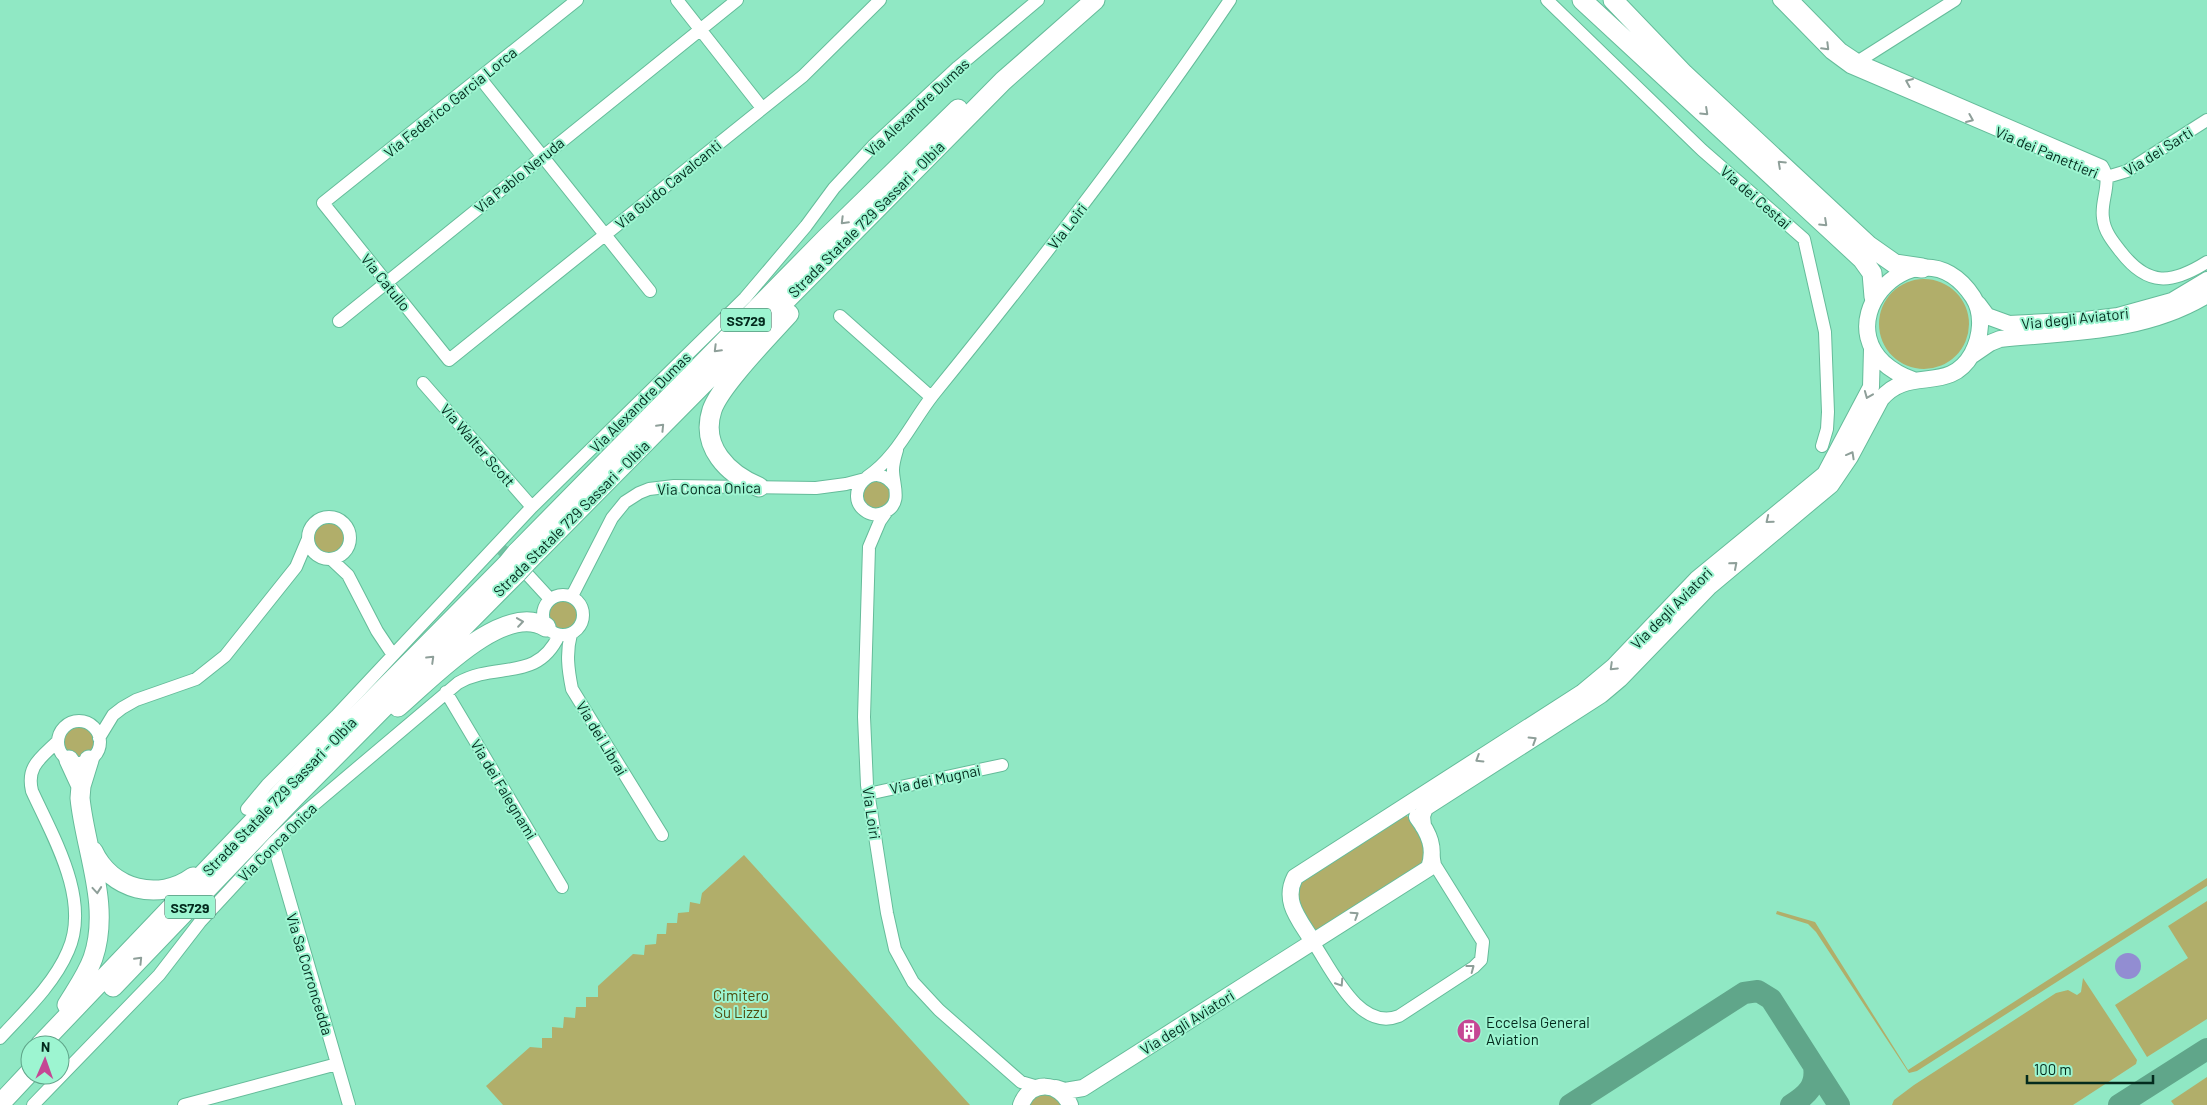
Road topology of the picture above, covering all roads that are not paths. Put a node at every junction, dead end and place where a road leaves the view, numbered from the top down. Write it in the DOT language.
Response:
graph roads {
  1 [pos="577,0"];
  2 [pos="677,0"];
  3 [pos="737,0"];
  4 [pos="880,0"];
  5 [pos="1038,0"];
  6 [pos="1074,0"];
  7 [pos="1095,0"];
  8 [pos="1230,0"];
  9 [pos="1548,0"];
  10 [pos="1582,0"];
  11 [pos="1589,0"];
  12 [pos="1602,0"];
  13 [pos="1613,0"];
  14 [pos="1779,0"];
  15 [pos="1793,0"];
  16 [pos="1956,0"];
  17 [pos="1561,5"];
  18 [pos="700,30"];
  19 [pos="1854,64"];
  20 [pos="1677,76"];
  21 [pos="480,78"];
  22 [pos="762,108"];
  23 [pos="2207,120"];
  24 [pos="543,156"];
  25 [pos="2107,177"];
  26 [pos="889,197"];
  27 [pos="323,203"];
  28 [pos="606,234"];
  29 [pos="2207,262"];
  30 [pos="1922,268"];
  31 [pos="2207,280"];
  32 [pos="386,283"];
  33 [pos="650,292"];
  34 [pos="2207,295"];
  35 [pos="1874,297"];
  36 [pos="1975,300"];
  37 [pos="840,316"];
  38 [pos="339,321"];
  39 [pos="1872,347"];
  40 [pos="1971,356"];
  41 [pos="449,360"];
  42 [pos="1913,380"];
  43 [pos="423,383"];
  44 [pos="931,398"];
  45 [pos="1822,446"];
  46 [pos="897,448"];
  47 [pos="866,478"];
  48 [pos="759,487"];
  49 [pos="895,487"];
  50 [pos="816,488"];
  51 [pos="532,507"];
  52 [pos="861,507"];
  53 [pos="887,511"];
  54 [pos="308,541"];
  55 [pos="869,547"];
  56 [pos="346,550"];
  57 [pos="325,558"];
  58 [pos="513,560"];
  59 [pos="296,567"];
  60 [pos="348,575"];
  61 [pos="572,596"];
  62 [pos="550,599"];
  63 [pos="559,632"];
  64 [pos="393,655"];
  65 [pos="446,692"];
  66 [pos="113,716"];
  67 [pos="87,723"];
  68 [pos="99,738"];
  69 [pos="62,751"];
  70 [pos="89,760"];
  71 [pos="1002,764"];
  72 [pos="324,768"];
  73 [pos="80,786"];
  74 [pos="868,794"];
  75 [pos="247,809"];
  76 [pos="1397,811"];
  77 [pos="1423,826"];
  78 [pos="662,835"];
  79 [pos="89,842"];
  80 [pos="273,843"];
  81 [pos="1432,849"];
  82 [pos="215,862"];
  83 [pos="562,887"];
  84 [pos="1314,942"];
  85 [pos="51,1035"];
  86 [pos="54,1035"];
  87 [pos="55,1035"];
  88 [pos="0,1038"];
  89 [pos="337,1064"];
  90 [pos="20,1067"];
  91 [pos="1008,1072"];
  92 [pos="20,1083"];
  93 [pos="1038,1087"];
  94 [pos="0,1088"];
  95 [pos="1056,1088"];
  96 [pos="1083,1088"];
  97 [pos="0,1104"];
  98 [pos="1021,1104"];
  99 [pos="33,1105"];
  100 [pos="184,1105"];
  101 [pos="349,1105"];
  102 [pos="1070,1105"];
  1 -- 21 [label="street, Via Federico Garcia Lorca"];
  2 -- 18 [label="street"];
  3 -- 18 [label="street, Via Pablo Neruda"];
  4 -- 22 [label="street, Via Guido Cavalcanti"];
  5 -- 51 [label="street, Via Alexandre Dumas"];
  6 -- 58 [label="highway, Strada Statale 729 Sassari - Olbia / SS729, one-way"];
  7 -- 26 [label="highway, Strada Statale 729 Sassari - Olbia / SS729"];
  8 -- 44 [label="street, Via Loiri"];
  9 -- 17 [label="street, Via dei Cestai"];
  10 -- 20 [label="highway"];
  11 -- 20 [label="highway"];
  12 -- 20 [label="highway"];
  13 -- 20 [label="highway"];
  14 -- 19 [label="street, Via dei Panettieri, one-way"];
  15 -- 19 [label="street, Via dei Panettieri"];
  16 -- 19 [label="street"];
  17 -- 45 [label="street, Via dei Cestai"];
  18 -- 22 [label="street"];
  18 -- 24 [label="street, Via Pablo Neruda"];
  19 -- 25 [label="street, Via dei Panettieri"];
  30 -- 20 [label="highway, one-way"];
  20 -- 35 [label="highway, one-way"];
  21 -- 24 [label="street"];
  21 -- 27 [label="street, Via Federico Garcia Lorca"];
  22 -- 28 [label="street, Via Guido Cavalcanti"];
  23 -- 25 [label="street, Via dei Sarti"];
  24 -- 28 [label="street"];
  24 -- 32 [label="street, Via Pablo Neruda"];
  25 -- 29 [label="street"];
  26 -- 48 [label="highway"];
  58 -- 26 [label="highway, Strada Statale 729 Sassari - Olbia / SS729, one-way"];
  27 -- 32 [label="street, Via Catullo"];
  28 -- 33 [label="street"];
  28 -- 41 [label="street, Via Guido Cavalcanti"];
  30 -- 35 [label="main road"];
  30 -- 36 [label="main road"];
  31 -- 36 [label="main road, Via degli Aviatori"];
  32 -- 38 [label="street, Via Pablo Neruda"];
  32 -- 41 [label="street, Via Catullo"];
  34 -- 40 [label="main road, Via degli Aviatori"];
  35 -- 39 [label="main road"];
  36 -- 40 [label="main road"];
  37 -- 44 [label="street"];
  39 -- 42 [label="main road"];
  39 -- 76 [label="main road, Via degli Aviatori, one-way"];
  40 -- 42 [label="main road"];
  77 -- 42 [label="main road, Via degli Aviatori, one-way"];
  43 -- 51 [label="street, Via Walter Scott"];
  44 -- 46 [label="street, Via Loiri"];
  46 -- 47 [label="street, Via Loiri"];
  46 -- 49 [label="street, Via Loiri"];
  47 -- 49 [label="street"];
  47 -- 50 [label="street, Via Conca Onica"];
  47 -- 52 [label="street"];
  48 -- 50 [label="street, Via Conca Onica"];
  48 -- 61 [label="street, Via Conca Onica"];
  49 -- 53 [label="street"];
  50 -- 52 [label="street, Via Conca Onica"];
  51 -- 58 [label="street, Via Alexandre Dumas"];
  52 -- 53 [label="street"];
  52 -- 55 [label="street"];
  53 -- 55 [label="street, Via Loiri"];
  54 -- 56 [label="street"];
  54 -- 57 [label="street"];
  54 -- 59 [label="street"];
  55 -- 74 [label="street, Via Loiri"];
  56 -- 57 [label="street"];
  56 -- 60 [label="street"];
  57 -- 59 [label="street"];
  57 -- 60 [label="street"];
  58 -- 62 [label="street"];
  58 -- 64 [label="street, Via Alexandre Dumas"];
  72 -- 58 [label="highway, Strada Statale 729 Sassari - Olbia / SS729, one-way"];
  58 -- 82 [label="highway, Strada Statale 729 Sassari - Olbia / SS729"];
  59 -- 66 [label="street"];
  60 -- 64 [label="street"];
  61 -- 62 [label="street"];
  61 -- 63 [label="street"];
  62 -- 63 [label="street"];
  63 -- 65 [label="street, Via Conca Onica"];
  72 -- 63 [label="highway, one-way"];
  63 -- 78 [label="street, Via dei Librai"];
  64 -- 75 [label="street, Via Alexandre Dumas"];
  65 -- 80 [label="street, Via Conca Onica"];
  65 -- 83 [label="street, Via dei Falegnami"];
  66 -- 67 [label="street"];
  66 -- 68 [label="street"];
  67 -- 68 [label="street"];
  67 -- 69 [label="street"];
  68 -- 70 [label="street"];
  69 -- 70 [label="street"];
  69 -- 73 [label="highway"];
  69 -- 88 [label="street"];
  70 -- 73 [label="highway"];
  71 -- 74 [label="street, Via dei Mugnai"];
  87 -- 72 [label="highway, Strada Statale 729 Sassari - Olbia / SS729, one-way"];
  73 -- 79 [label="highway"];
  74 -- 91 [label="street, Via Loiri"];
  76 -- 77 [label="main road"];
  76 -- 84 [label="main road, Via degli Aviatori"];
  77 -- 81 [label="main road"];
  79 -- 82 [label="highway"];
  79 -- 85 [label="highway, one-way"];
  80 -- 89 [label="street, Via Sa Corroncedda"];
  80 -- 99 [label="street, Via Conca Onica"];
  84 -- 81 [label="main road, Via degli Aviatori, one-way"];
  84 -- 81 [label="street, one-way"];
  82 -- 86 [label="highway, Strada Statale 729 Sassari - Olbia / SS729"];
  84 -- 96 [label="main road, Via degli Aviatori"];
  89 -- 100 [label="street"];
  89 -- 101 [label="street, Via Sa Corroncedda"];
  90 -- 94 [label="highway"];
  91 -- 93 [label="street, Via Loiri"];
  91 -- 98 [label="street, Via Loiri"];
  92 -- 97 [label="highway"];
  93 -- 95 [label="main road"];
  93 -- 98 [label="main road"];
  95 -- 96 [label="main road"];
  95 -- 102 [label="main road"];
  96 -- 102 [label="main road"];
}
